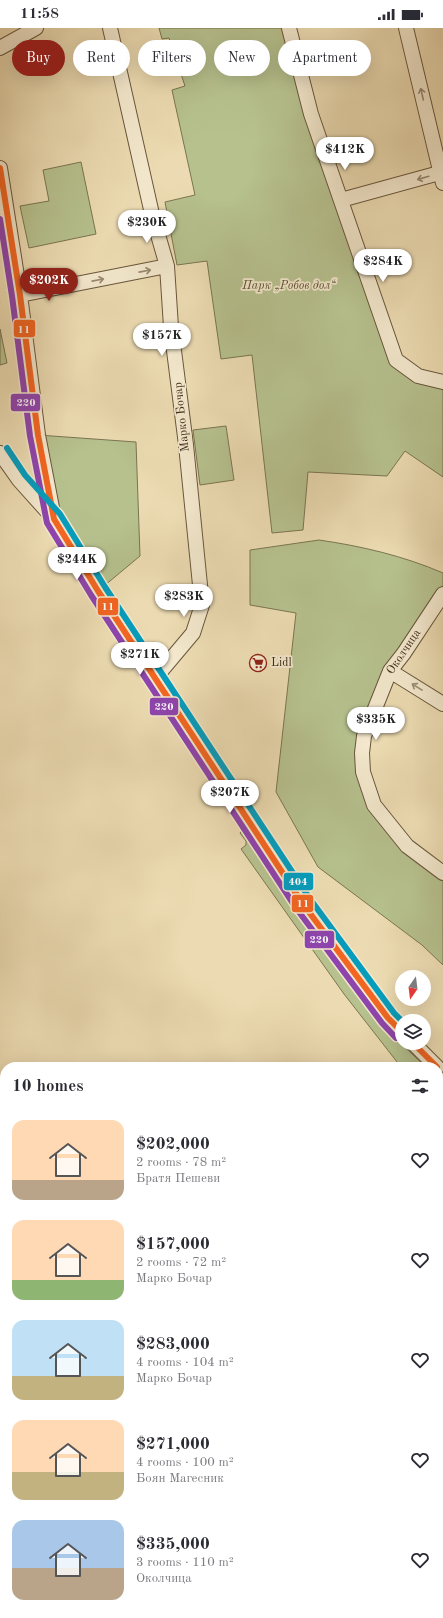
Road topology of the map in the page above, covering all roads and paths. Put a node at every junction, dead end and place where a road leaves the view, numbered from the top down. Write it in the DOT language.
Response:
graph roads {
  1 [pos="36,28"];
  2 [pos="110,28"];
  3 [pos="289,28"];
  4 [pos="406,28"];
  5 [pos="0,48"];
  6 [pos="0,168"];
  7 [pos="442,176"];
  8 [pos="341,200"];
  9 [pos="167,266"];
  10 [pos="20,295"];
  11 [pos="443,382"];
  12 [pos="0,453"];
  13 [pos="54,519"];
  14 [pos="443,594"];
  15 [pos="390,670"];
  16 [pos="156,677"];
  17 [pos="443,704"];
  18 [pos="443,873"];
  19 [pos="395,1025"];
  20 [pos="420,1050"];
  21 [pos="433,1062"];
  1 -- 5 [label="street"];
  2 -- 9 [label="street, Марко Бочар"];
  3 -- 8 [label="street"];
  7 -- 4 [label="street, one-way"];
  6 -- 10 [label="street"];
  7 -- 8 [label="street, one-way"];
  8 -- 11 [label="street"];
  10 -- 9 [label="street, one-way"];
  9 -- 16 [label="street, Марко Бочар"];
  10 -- 13 [label="street"];
  12 -- 13 [label="street"];
  13 -- 16 [label="street"];
  14 -- 15 [label="street, Околчица"];
  17 -- 15 [label="street, one-way"];
  15 -- 18 [label="street, Околчица"];
  16 -- 19 [label="street"];
  20 -- 21 [label="street"];
}
